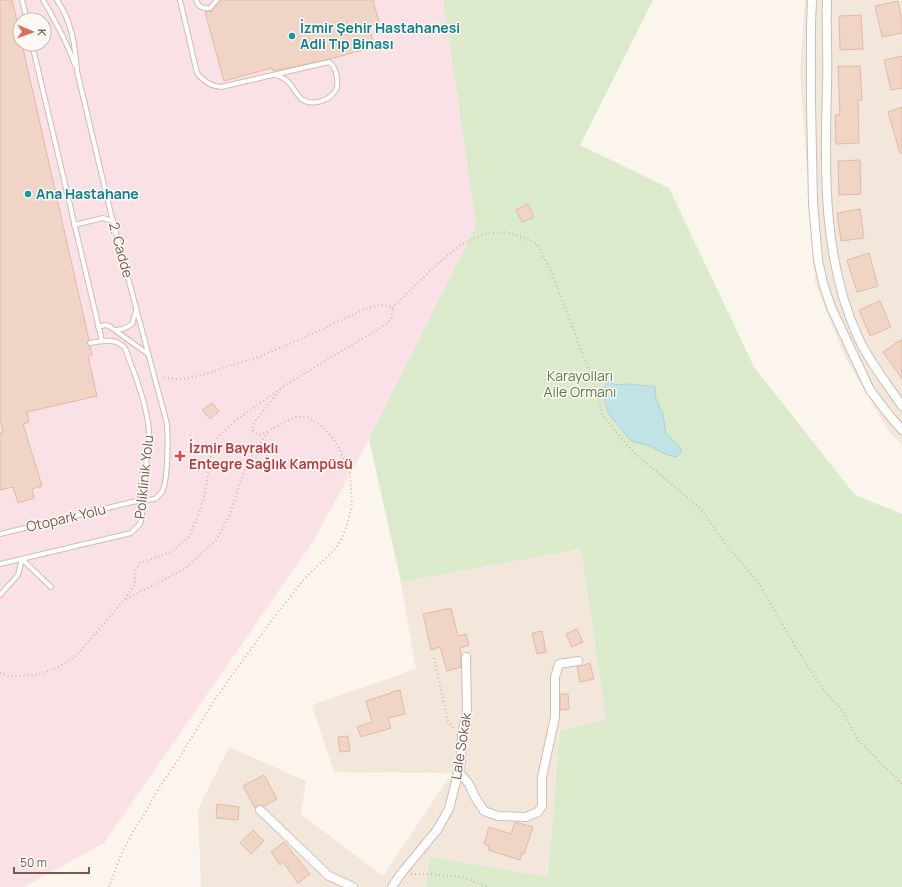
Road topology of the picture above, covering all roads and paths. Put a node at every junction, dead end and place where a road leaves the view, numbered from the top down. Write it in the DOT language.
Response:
graph roads {
  1 [pos="22,0"];
  2 [pos="43,0"];
  3 [pos="57,0"];
  4 [pos="180,0"];
  5 [pos="196,0"];
  6 [pos="217,0"];
  7 [pos="812,0"];
  8 [pos="827,0"];
  9 [pos="25,12"];
  10 [pos="34,52"];
  11 [pos="77,71"];
  12 [pos="276,75"];
  13 [pos="113,221"];
  14 [pos="74,225"];
  15 [pos="392,308"];
  16 [pos="136,309"];
  17 [pos="98,327"];
  18 [pos="116,330"];
  19 [pos="102,341"];
  20 [pos="90,343"];
  21 [pos="148,354"];
  22 [pos="154,374"];
  23 [pos="282,387"];
  24 [pos="902,406"];
  25 [pos="271,429"];
  26 [pos="902,430"];
  27 [pos="155,499"];
  28 [pos="0,534"];
  29 [pos="22,559"];
  30 [pos="0,564"];
  31 [pos="51,587"];
  32 [pos="0,595"];
  33 [pos="124,600"];
  34 [pos="466,657"];
  35 [pos="434,658"];
  36 [pos="578,661"];
  37 [pos="0,673"];
  38 [pos="462,734"];
  39 [pos="459,772"];
  40 [pos="902,784"];
  41 [pos="260,810"];
  42 [pos="400,875"];
  43 [pos="109,887"];
  44 [pos="353,887"];
  45 [pos="392,887"];
  46 [pos="488,887"];
  1 -- 9 [label="lane"];
  2 -- 11 [label="lane"];
  3 -- 11 [label="lane, 2. Cadde"];
  4 -- 12 [label="lane"];
  5 -- 6 [label="lane"];
  7 -- 26 [label="street"];
  8 -- 24 [label="street"];
  10 -- 14 [label="lane"];
  11 -- 13 [label="lane, 2. Cadde"];
  12 -- 12 [label="lane"];
  13 -- 14 [label="lane"];
  13 -- 16 [label="lane, 2. Cadde"];
  14 -- 17 [label="lane"];
  15 -- 22 [label="path"];
  15 -- 23 [label="path"];
  15 -- 40 [label="path"];
  16 -- 18 [label="lane"];
  16 -- 21 [label="lane, 2. Cadde"];
  17 -- 18 [label="lane"];
  17 -- 19 [label="lane"];
  18 -- 21 [label="lane"];
  19 -- 20 [label="lane, Poliklinik Yolu"];
  19 -- 29 [label="lane, Poliklinik Yolu"];
  21 -- 22 [label="lane, 2. Cadde"];
  22 -- 27 [label="lane, 2. Cadde"];
  23 -- 25 [label="path"];
  23 -- 33 [label="path"];
  25 -- 33 [label="path"];
  25 -- 43 [label="path"];
  27 -- 28 [label="lane, Otopark Yolu, bridge"];
  29 -- 30 [label="lane, Poliklinik Yolu"];
  29 -- 31 [label="lane"];
  29 -- 32 [label="lane"];
  33 -- 37 [label="path"];
  34 -- 38 [label="street, Lale Sokak"];
  35 -- 38 [label="path"];
  36 -- 39 [label="street"];
  38 -- 39 [label="street, Lale Sokak"];
  39 -- 42 [label="street, Lale Sokak"];
  41 -- 44 [label="street"];
  42 -- 45 [label="street, Lale Sokak"];
  42 -- 46 [label="path"];
}
